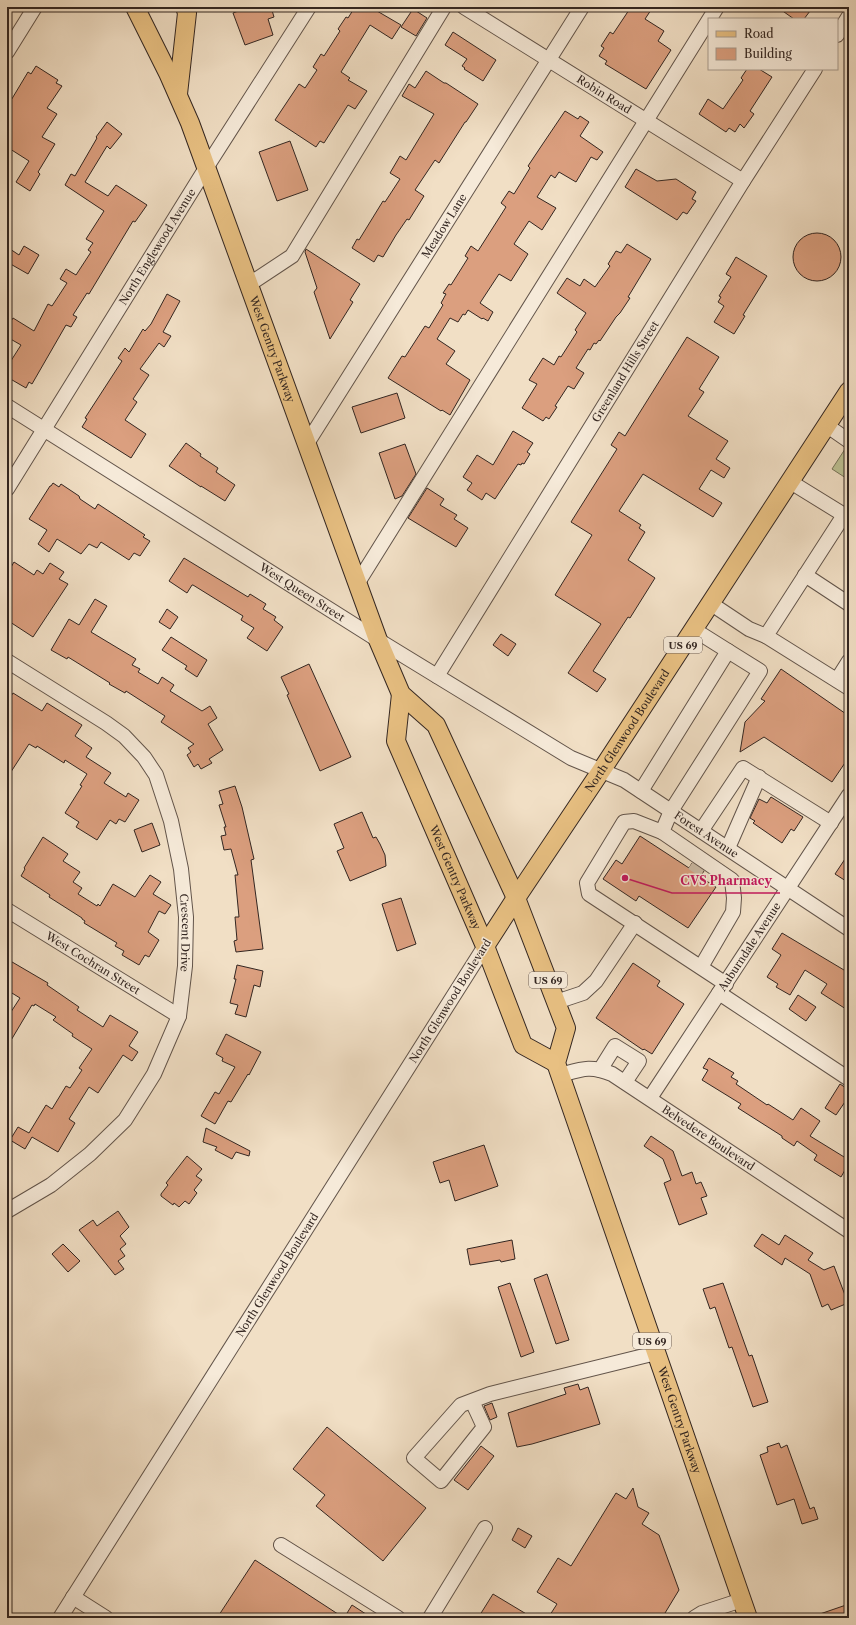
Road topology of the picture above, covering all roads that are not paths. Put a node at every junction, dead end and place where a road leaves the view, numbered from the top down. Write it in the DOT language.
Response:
graph roads {
  1 [pos="35,7"];
  2 [pos="135,7"];
  3 [pos="185,7"];
  4 [pos="309,7"];
  5 [pos="444,7"];
  6 [pos="464,7"];
  7 [pos="582,7"];
  8 [pos="716,7"];
  9 [pos="849,16"];
  10 [pos="709,18"];
  11 [pos="708,20"];
  12 [pos="838,33"];
  13 [pos="7,52"];
  14 [pos="549,60"];
  15 [pos="814,70"];
  16 [pos="178,95"];
  17 [pos="645,120"];
  18 [pos="206,168"];
  19 [pos="743,181"];
  20 [pos="248,285"];
  21 [pos="849,391"];
  22 [pos="7,406"];
  23 [pos="826,425"];
  24 [pos="44,429"];
  25 [pos="849,441"];
  26 [pos="306,445"];
  27 [pos="789,481"];
  28 [pos="7,489"];
  29 [pos="846,517"];
  30 [pos="805,575"];
  31 [pos="357,584"];
  32 [pos="710,603"];
  33 [pos="849,604"];
  34 [pos="693,629"];
  35 [pos="766,636"];
  36 [pos="378,640"];
  37 [pos="728,651"];
  38 [pos="7,661"];
  39 [pos="849,661"];
  40 [pos="437,676"];
  41 [pos="837,680"];
  42 [pos="849,688"];
  43 [pos="401,694"];
  44 [pos="601,771"];
  45 [pos="758,777"];
  46 [pos="641,791"];
  47 [pos="849,795"];
  48 [pos="671,811"];
  49 [pos="831,822"];
  50 [pos="701,831"];
  51 [pos="662,832"];
  52 [pos="678,843"];
  53 [pos="728,848"];
  54 [pos="692,863"];
  55 [pos="704,871"];
  56 [pos="788,888"];
  57 [pos="733,890"];
  58 [pos="516,898"];
  59 [pos="7,910"];
  60 [pos="635,923"];
  61 [pos="849,929"];
  62 [pos="485,946"];
  63 [pos="701,967"];
  64 [pos="722,989"];
  65 [pos="556,1002"];
  66 [pos="179,1016"];
  67 [pos="558,1069"];
  68 [pos="600,1070"];
  69 [pos="849,1079"];
  70 [pos="625,1082"];
  71 [pos="650,1098"];
  72 [pos="7,1211"];
  73 [pos="849,1231"];
  74 [pos="656,1353"];
  75 [pos="472,1400"];
  76 [pos="485,1528"];
  77 [pos="280,1545"];
  78 [pos="73,1597"];
  79 [pos="742,1600"];
  80 [pos="60,1618"];
  81 [pos="106,1618"];
  82 [pos="398,1618"];
  83 [pos="430,1618"];
  84 [pos="694,1618"];
  85 [pos="748,1618"];
  1 -- 13 [label="street"];
  2 -- 16 [label="main road, West Gentry Parkway"];
  3 -- 16 [label="main road"];
  4 -- 18 [label="street, North Englewood Avenue"];
  5 -- 20 [label="street"];
  6 -- 14 [label="street, Robin Road"];
  7 -- 14 [label="street, Meadow Lane"];
  8 -- 10 [label="street"];
  9 -- 12 [label="street"];
  11 -- 17 [label="street"];
  14 -- 17 [label="street, Robin Road"];
  14 -- 26 [label="street, Meadow Lane"];
  15 -- 19 [label="street, Greenland Hills Street"];
  16 -- 18 [label="main road, West Gentry Parkway"];
  17 -- 19 [label="street, Robin Road"];
  17 -- 31 [label="street"];
  18 -- 20 [label="main road, West Gentry Parkway"];
  18 -- 24 [label="street, North Englewood Avenue"];
  19 -- 40 [label="street, Greenland Hills Street"];
  20 -- 26 [label="main road, West Gentry Parkway"];
  21 -- 23 [label="main road, North Glenwood Boulevard / US 69"];
  22 -- 24 [label="street, West Queen Street"];
  23 -- 25 [label="street"];
  23 -- 27 [label="main road, North Glenwood Boulevard / US 69"];
  24 -- 28 [label="street, North Englewood Avenue"];
  24 -- 36 [label="street, West Queen Street"];
  26 -- 31 [label="main road, West Gentry Parkway"];
  27 -- 29 [label="street"];
  27 -- 32 [label="main road, North Glenwood Boulevard / US 69"];
  29 -- 30 [label="street"];
  30 -- 33 [label="street"];
  30 -- 35 [label="street"];
  31 -- 36 [label="main road, West Gentry Parkway"];
  32 -- 34 [label="main road, North Glenwood Boulevard / US 69"];
  32 -- 35 [label="street"];
  34 -- 37 [label="street"];
  34 -- 44 [label="main road, North Glenwood Boulevard / US 69"];
  35 -- 41 [label="street"];
  36 -- 40 [label="street, West Queen Street"];
  36 -- 43 [label="main road, West Gentry Parkway"];
  37 -- 46 [label="street"];
  37 -- 48 [label="street"];
  38 -- 66 [label="street, Crescent Drive"];
  39 -- 41 [label="street"];
  40 -- 44 [label="street, West Queen Street"];
  41 -- 42 [label="street"];
  43 -- 58 [label="main road, West Gentry Parkway"];
  43 -- 62 [label="main road, West Gentry Parkway"];
  44 -- 46 [label="street, Forest Avenue"];
  44 -- 58 [label="main road, North Glenwood Boulevard / US 69"];
  45 -- 49 [label="street"];
  45 -- 50 [label="street"];
  45 -- 53 [label="street"];
  46 -- 48 [label="street, Forest Avenue"];
  47 -- 49 [label="street, Auburndale Avenue"];
  48 -- 50 [label="street, Forest Avenue"];
  48 -- 51 [label="street"];
  49 -- 56 [label="street, Auburndale Avenue"];
  50 -- 53 [label="street, Forest Avenue"];
  51 -- 52 [label="street"];
  51 -- 60 [label="street"];
  52 -- 54 [label="street"];
  52 -- 57 [label="street"];
  53 -- 56 [label="street, Forest Avenue"];
  55 -- 57 [label="street"];
  56 -- 61 [label="street, Forest Avenue"];
  56 -- 64 [label="street, Auburndale Avenue"];
  57 -- 63 [label="street"];
  58 -- 62 [label="main road, North Glenwood Boulevard / US 69"];
  58 -- 65 [label="main road, West Gentry Parkway / US 69"];
  59 -- 66 [label="street, West Cochran Street"];
  60 -- 63 [label="street"];
  60 -- 65 [label="street"];
  62 -- 67 [label="main road, West Gentry Parkway"];
  62 -- 78 [label="street, North Glenwood Boulevard"];
  63 -- 64 [label="street"];
  64 -- 69 [label="street"];
  64 -- 71 [label="street, Auburndale Avenue"];
  65 -- 67 [label="main road, West Gentry Parkway / US 69"];
  66 -- 72 [label="street, Crescent Drive"];
  67 -- 68 [label="street, Belvedere Boulevard"];
  67 -- 74 [label="main road, West Gentry Parkway / US 69"];
  68 -- 70 [label="street, Belvedere Boulevard"];
  68 -- 70 [label="street"];
  70 -- 71 [label="street, Belvedere Boulevard"];
  71 -- 73 [label="street, Belvedere Boulevard"];
  74 -- 75 [label="street"];
  74 -- 79 [label="main road, West Gentry Parkway / US 69"];
  75 -- 75 [label="street"];
  76 -- 83 [label="street"];
  77 -- 82 [label="street"];
  78 -- 80 [label="street, North Glenwood Boulevard"];
  78 -- 81 [label="street"];
  79 -- 84 [label="street"];
  79 -- 85 [label="main road, West Gentry Parkway / US 69"];
}
